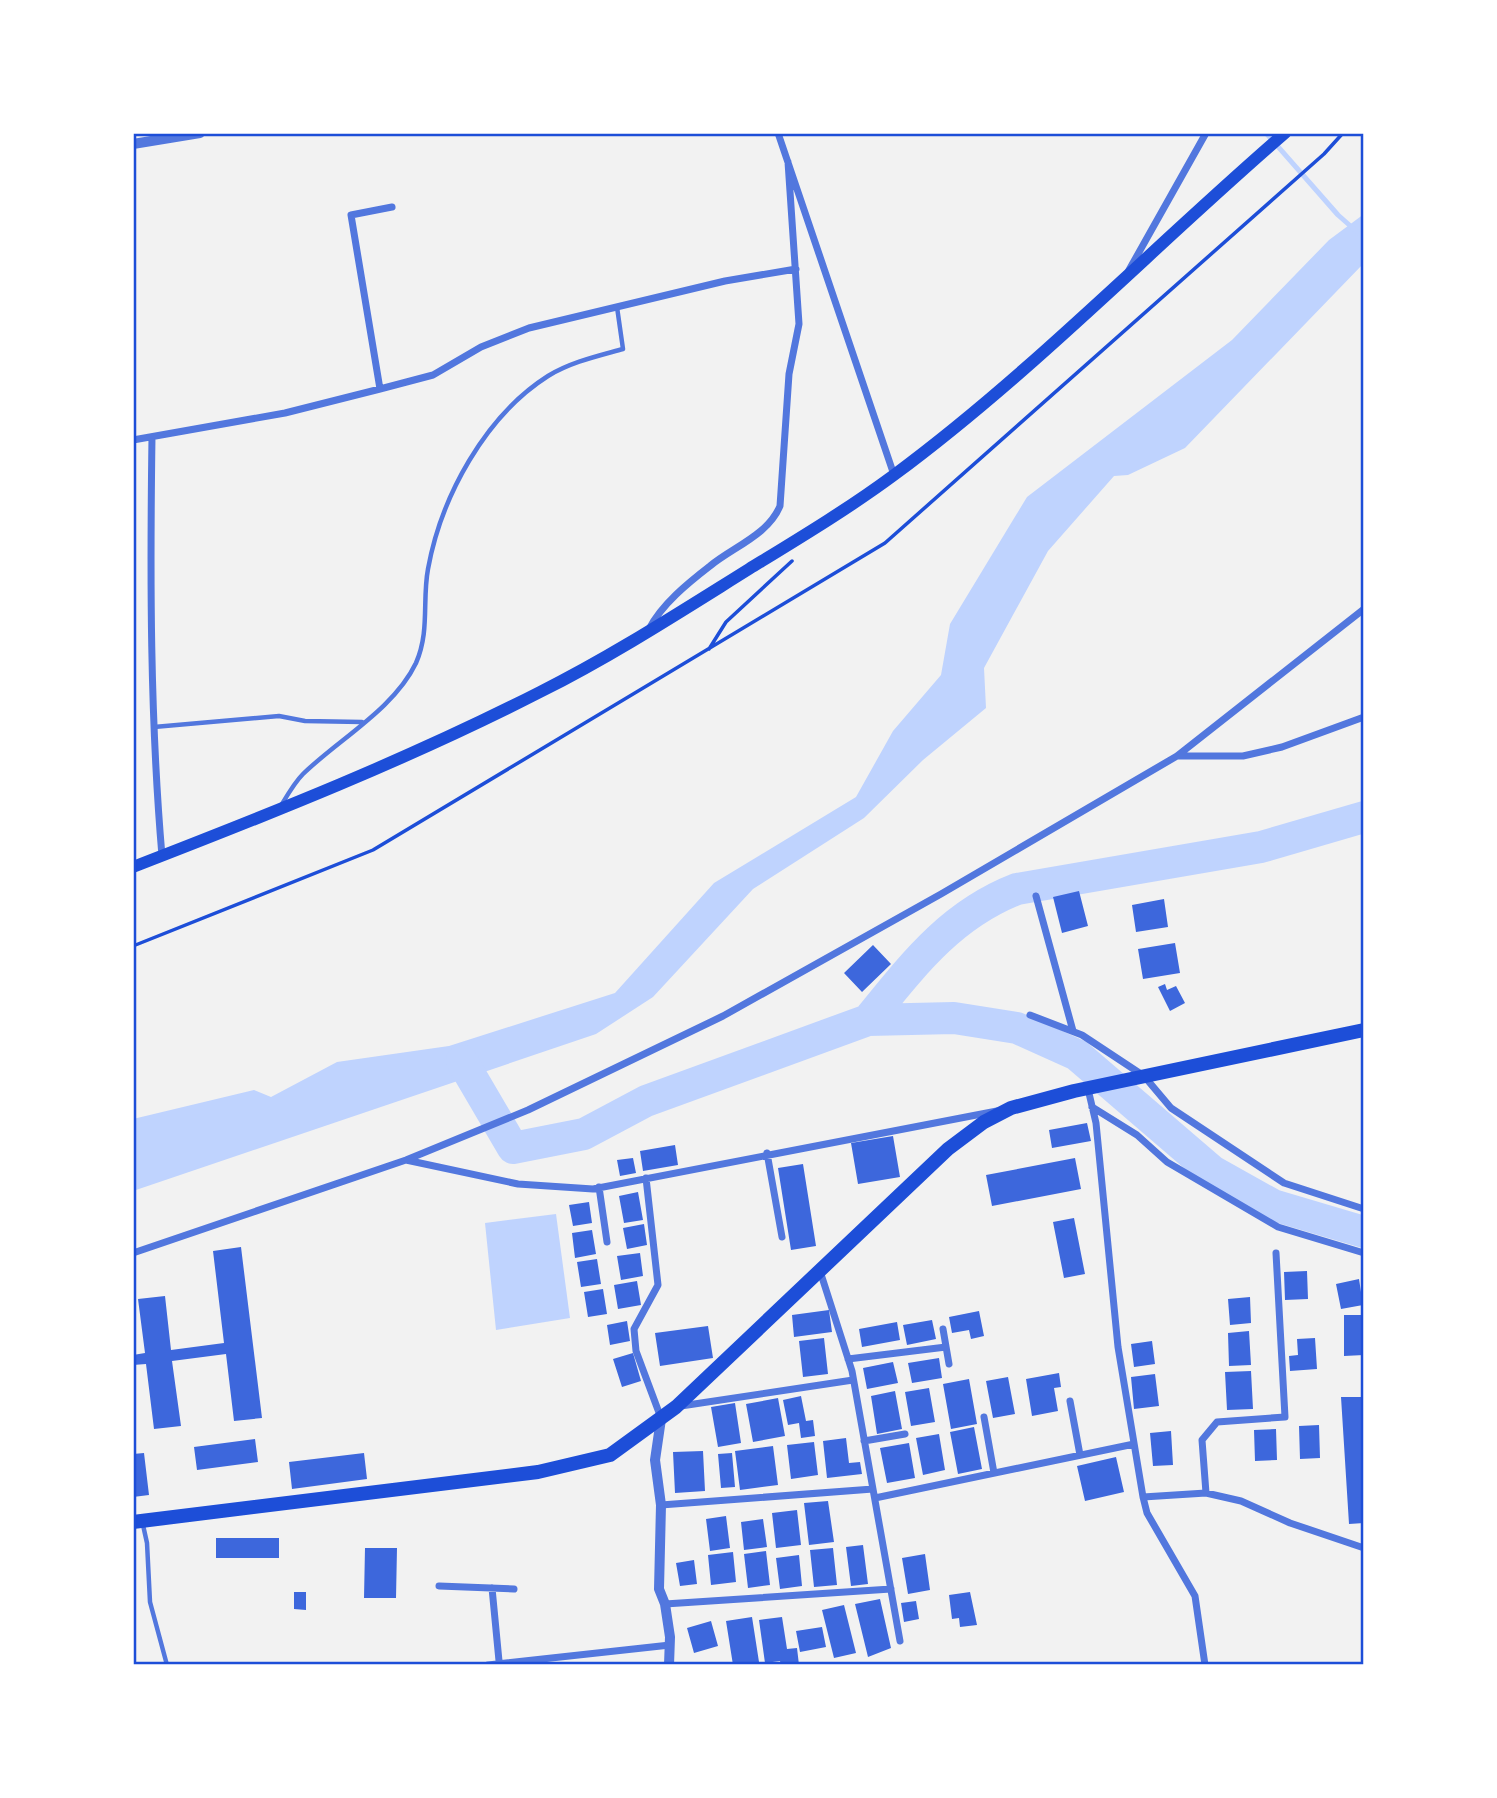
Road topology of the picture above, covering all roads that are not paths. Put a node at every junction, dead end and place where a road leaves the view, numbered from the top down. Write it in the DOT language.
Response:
graph roads {
  1 [pos="200,133"];
  2 [pos="778,133"];
  3 [pos="1206,133"];
  4 [pos="1285,133"];
  5 [pos="133,144"];
  6 [pos="788,162"];
  7 [pos="391,207"];
  8 [pos="796,269"];
  9 [pos="1127,274"];
  10 [pos="617,307"];
  11 [pos="380,389"];
  12 [pos="152,437"];
  13 [pos="133,440"];
  14 [pos="894,475"];
  15 [pos="1364,609"];
  16 [pos="647,633"];
  17 [pos="1364,717"];
  18 [pos="363,722"];
  19 [pos="153,727"];
  20 [pos="1177,756"];
  21 [pos="279,808"];
  22 [pos="162,856"];
  23 [pos="133,867"];
  24 [pos="1036,896"];
  25 [pos="1030,1015"];
  26 [pos="1364,1030"];
  27 [pos="1073,1031"];
  28 [pos="1140,1077"];
  29 [pos="1088,1088"];
  30 [pos="1092,1107"];
  31 [pos="1011,1108"];
  32 [pos="767,1153"];
  33 [pos="406,1160"];
  34 [pos="646,1178"];
  35 [pos="599,1187"];
  36 [pos="1364,1209"];
  37 [pos="782,1237"];
  38 [pos="607,1242"];
  39 [pos="133,1253"];
  40 [pos="1276,1253"];
  41 [pos="1364,1253"];
  42 [pos="819,1270"];
  43 [pos="943,1329"];
  44 [pos="946,1347"];
  45 [pos="848,1359"];
  46 [pos="948,1364"];
  47 [pos="853,1380"];
  48 [pos="1070,1401"];
  49 [pos="676,1407"];
  50 [pos="984,1417"];
  51 [pos="662,1419"];
  52 [pos="905,1434"];
  53 [pos="864,1441"];
  54 [pos="1134,1444"];
  55 [pos="1080,1455"];
  56 [pos="994,1473"];
  57 [pos="873,1489"];
  58 [pos="1206,1493"];
  59 [pos="1143,1497"];
  60 [pos="875,1499"];
  61 [pos="661,1505"];
  62 [pos="137,1522"];
  63 [pos="1364,1548"];
  64 [pos="439,1586"];
  65 [pos="492,1588"];
  66 [pos="514,1589"];
  67 [pos="891,1589"];
  68 [pos="665,1604"];
  69 [pos="900,1641"];
  70 [pos="670,1645"];
  71 [pos="499,1661"];
  72 [pos="167,1665"];
  73 [pos="488,1665"];
  74 [pos="669,1665"];
  75 [pos="1205,1665"];
  1 -- 5 [label="street"];
  2 -- 6 [label="street"];
  3 -- 9 [label="street"];
  4 -- 9 [label="main road"];
  6 -- 8 [label="street"];
  6 -- 14 [label="street"];
  7 -- 11 [label="street"];
  8 -- 10 [label="street"];
  8 -- 16 [label="street"];
  9 -- 14 [label="main road"];
  10 -- 11 [label="street"];
  10 -- 18 [label="lane"];
  11 -- 12 [label="street"];
  12 -- 13 [label="street"];
  12 -- 19 [label="street"];
  14 -- 16 [label="main road"];
  15 -- 20 [label="street"];
  16 -- 21 [label="main road"];
  17 -- 20 [label="street"];
  18 -- 19 [label="lane"];
  18 -- 21 [label="lane"];
  19 -- 22 [label="street"];
  20 -- 33 [label="street"];
  21 -- 22 [label="main road"];
  22 -- 23 [label="main road"];
  24 -- 27 [label="street"];
  25 -- 27 [label="street"];
  26 -- 28 [label="main road"];
  27 -- 28 [label="street"];
  28 -- 29 [label="main road"];
  28 -- 36 [label="street"];
  29 -- 30 [label="street"];
  29 -- 31 [label="main road"];
  30 -- 41 [label="street"];
  30 -- 54 [label="street"];
  31 -- 32 [label="street"];
  31 -- 42 [label="main road"];
  32 -- 34 [label="street"];
  32 -- 37 [label="street"];
  33 -- 35 [label="street"];
  33 -- 39 [label="street"];
  34 -- 35 [label="street"];
  34 -- 51 [label="street"];
  35 -- 38 [label="street"];
  40 -- 58 [label="street"];
  42 -- 45 [label="street"];
  42 -- 49 [label="main road"];
  43 -- 44 [label="street"];
  44 -- 45 [label="street"];
  44 -- 46 [label="street"];
  45 -- 47 [label="street"];
  47 -- 49 [label="street"];
  47 -- 53 [label="street"];
  48 -- 55 [label="street"];
  49 -- 51 [label="main road"];
  50 -- 56 [label="street"];
  51 -- 61 [label="street"];
  51 -- 62 [label="main road"];
  52 -- 53 [label="street"];
  53 -- 57 [label="street"];
  54 -- 55 [label="street"];
  54 -- 59 [label="street"];
  55 -- 56 [label="street"];
  56 -- 60 [label="street"];
  57 -- 60 [label="street"];
  57 -- 61 [label="street"];
  58 -- 59 [label="street"];
  58 -- 63 [label="street"];
  59 -- 75 [label="street"];
  60 -- 67 [label="street"];
  61 -- 68 [label="street"];
  62 -- 72 [label="lane"];
  64 -- 65 [label="street"];
  65 -- 66 [label="street"];
  65 -- 71 [label="street"];
  67 -- 68 [label="street"];
  67 -- 69 [label="street"];
  68 -- 70 [label="street"];
  70 -- 71 [label="street"];
  70 -- 74 [label="street"];
  71 -- 73 [label="street"];
}
